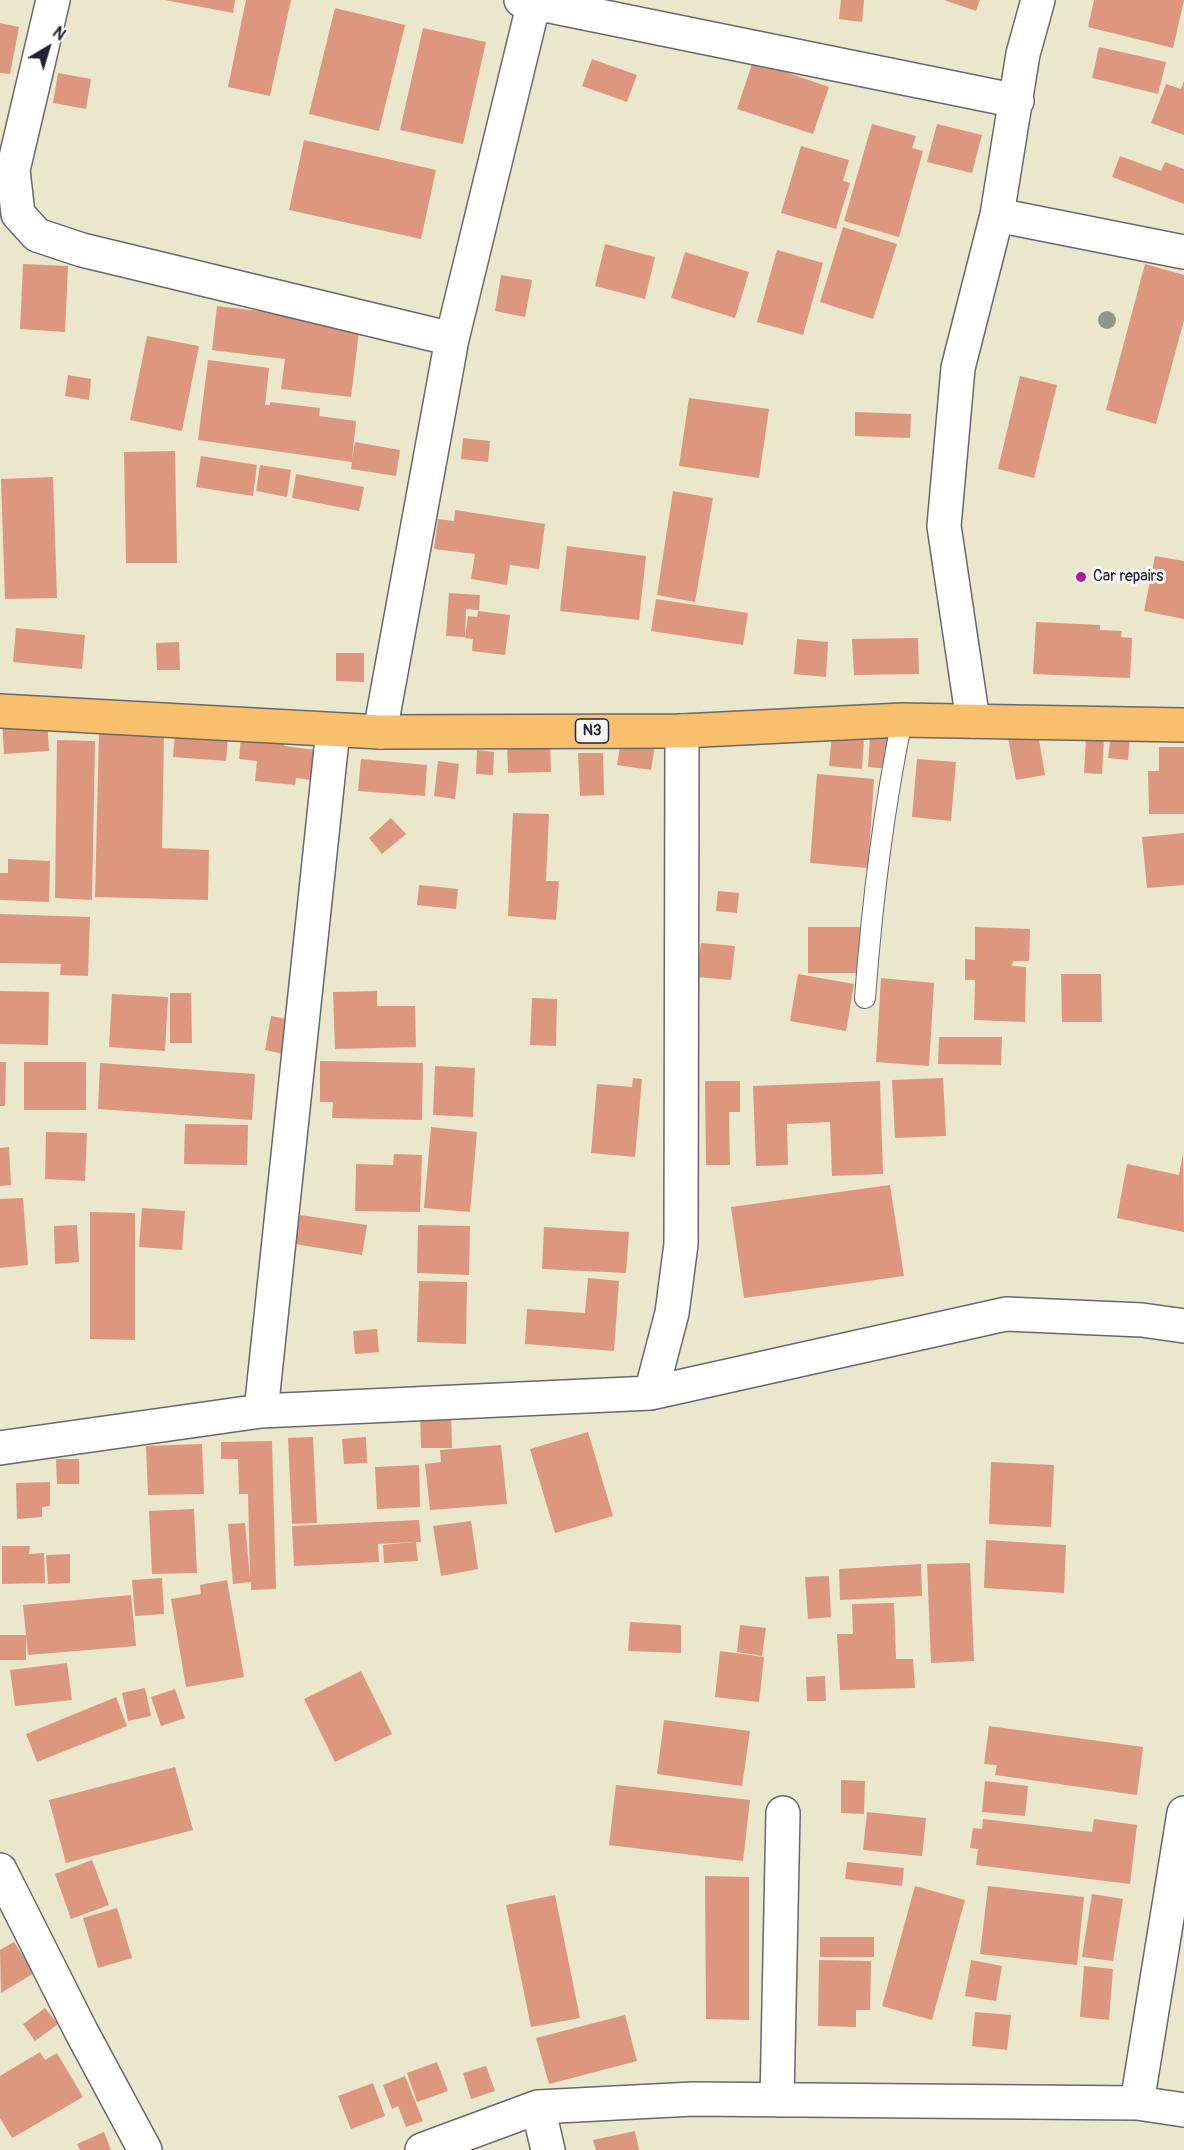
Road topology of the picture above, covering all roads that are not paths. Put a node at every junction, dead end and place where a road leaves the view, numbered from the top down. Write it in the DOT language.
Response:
graph roads {
  1 [pos="53,0"];
  2 [pos="1038,0"];
  3 [pos="528,1"];
  4 [pos="1017,101"];
  5 [pos="997,215"];
  6 [pos="1184,252"];
  7 [pos="453,339"];
  8 [pos="0,711"];
  9 [pos="903,720"];
  10 [pos="973,721"];
  11 [pos="1184,725"];
  12 [pos="333,730"];
  13 [pos="682,731"];
  14 [pos="380,732"];
  15 [pos="865,998"];
  16 [pos="1184,1326"];
  17 [pos="651,1393"];
  18 [pos="261,1411"];
  19 [pos="0,1448"];
  20 [pos="783,1813"];
  21 [pos="1184,1813"];
  22 [pos="0,1870"];
  23 [pos="777,2100"];
  24 [pos="1137,2103"];
  25 [pos="538,2107"];
  26 [pos="1184,2110"];
  27 [pos="145,2150"];
  28 [pos="422,2150"];
  29 [pos="548,2150"];
  1 -- 7 [label="street"];
  2 -- 4 [label="street"];
  3 -- 4 [label="street"];
  3 -- 7 [label="street"];
  4 -- 5 [label="street"];
  5 -- 6 [label="street"];
  5 -- 10 [label="street"];
  7 -- 14 [label="street"];
  8 -- 12 [label="main road, N3"];
  9 -- 10 [label="main road, N3"];
  9 -- 13 [label="main road, N3"];
  9 -- 15 [label="lane"];
  10 -- 11 [label="main road, N3"];
  12 -- 14 [label="main road, N3"];
  12 -- 18 [label="street"];
  13 -- 14 [label="main road, N3"];
  13 -- 17 [label="street"];
  16 -- 17 [label="street"];
  17 -- 18 [label="street"];
  18 -- 19 [label="street"];
  20 -- 23 [label="street"];
  21 -- 24 [label="street"];
  22 -- 27 [label="street"];
  23 -- 24 [label="street"];
  23 -- 25 [label="street"];
  24 -- 26 [label="street"];
  25 -- 28 [label="street"];
  25 -- 29 [label="street"];
}
